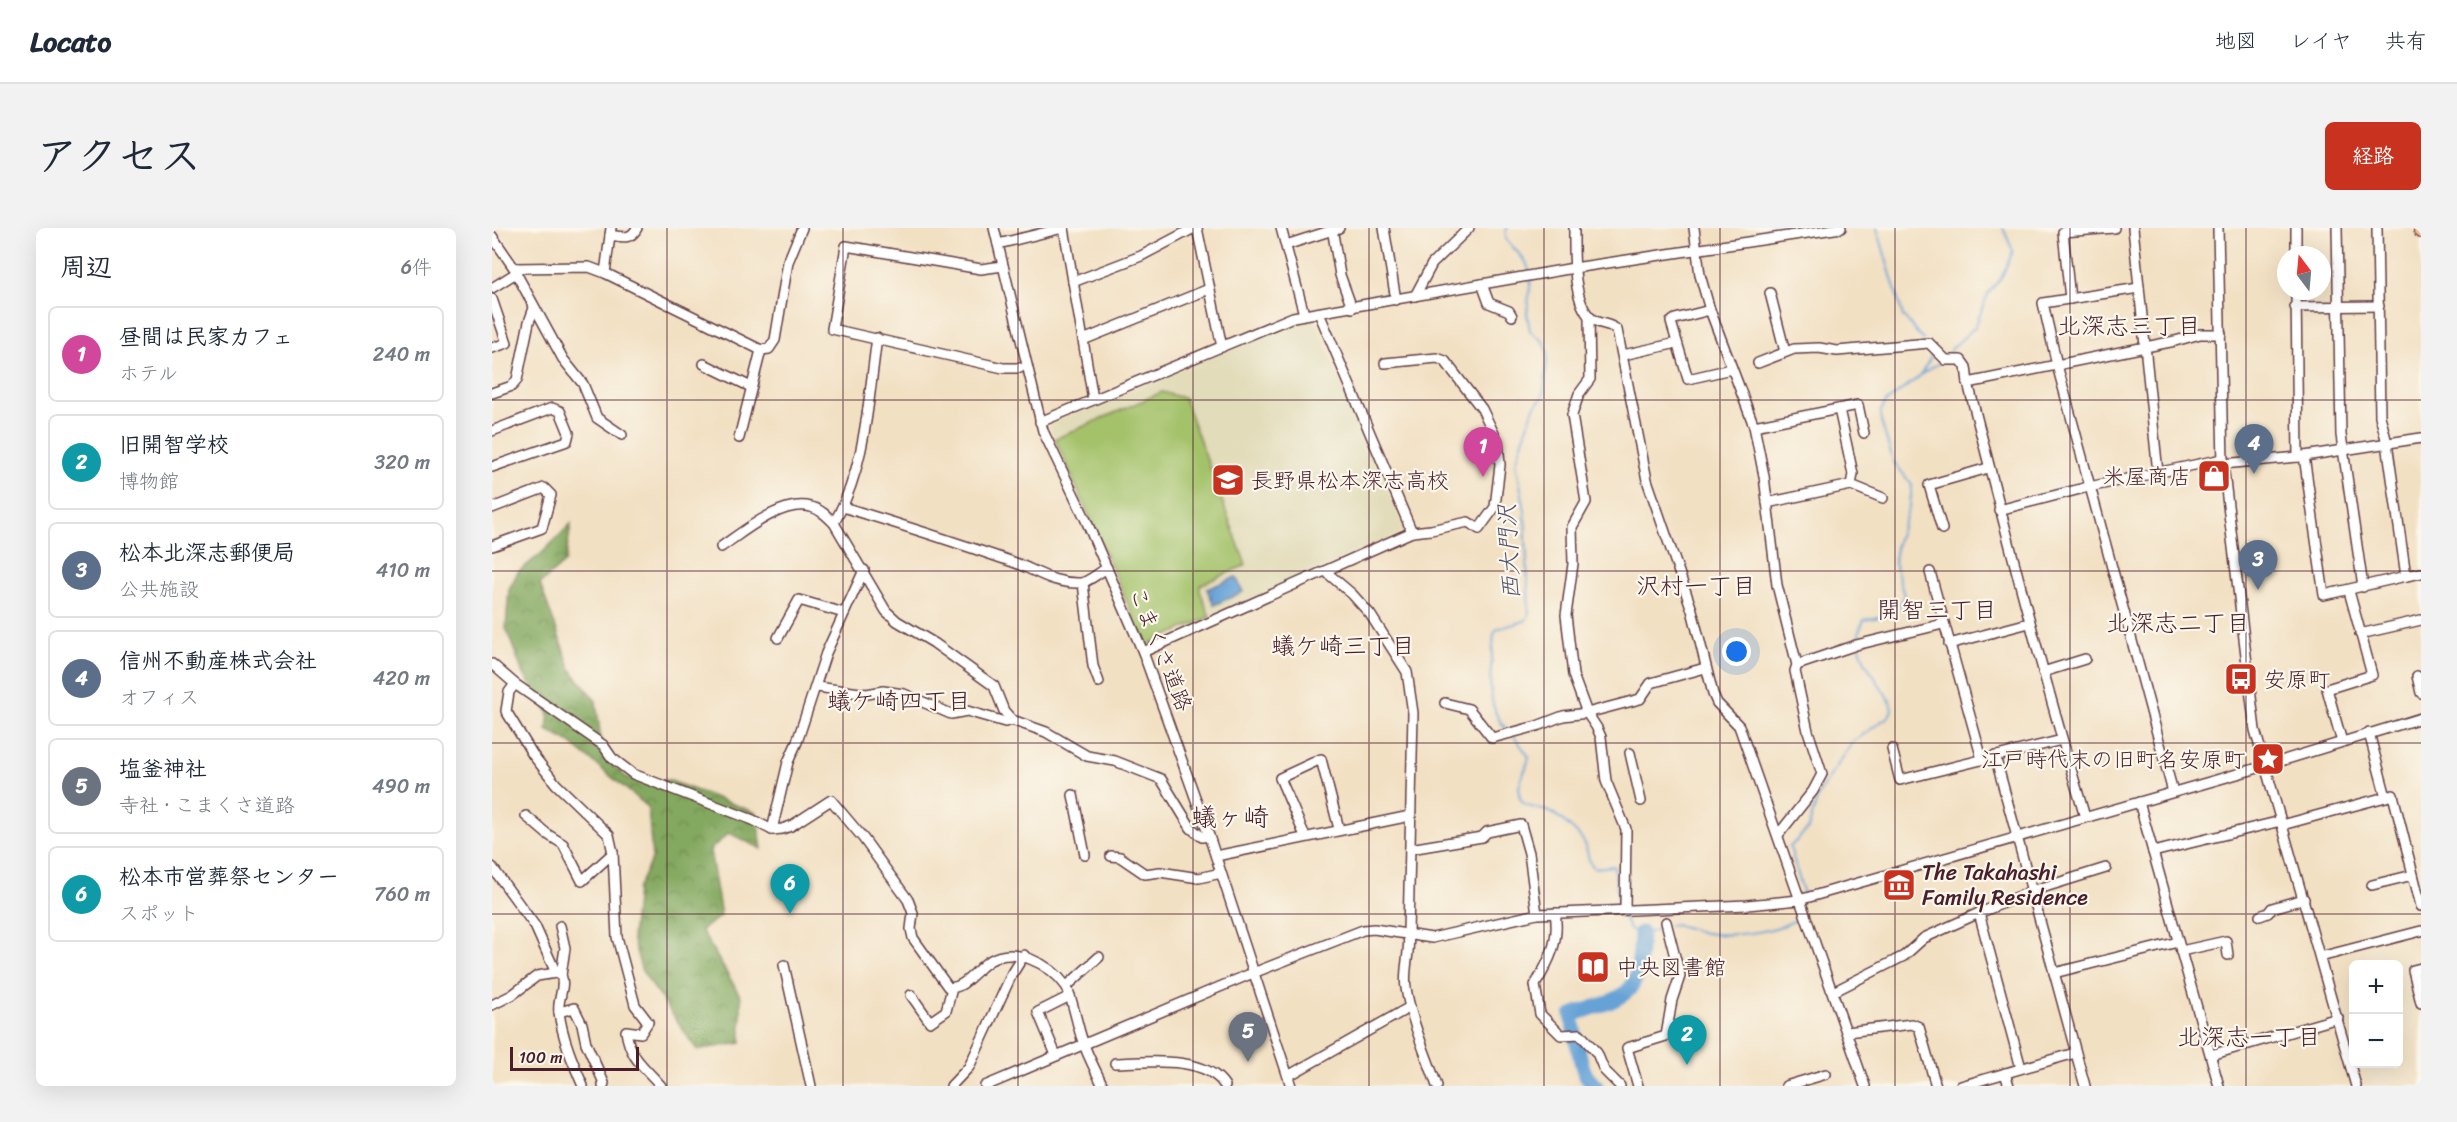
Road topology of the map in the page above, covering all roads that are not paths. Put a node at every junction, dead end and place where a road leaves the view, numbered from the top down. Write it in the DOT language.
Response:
graph roads {
  1 [pos="637,228"];
  2 [pos="802,228"];
  3 [pos="994,228"];
  4 [pos="1064,228"];
  5 [pos="1195,228"];
  6 [pos="1281,228"];
  7 [pos="1334,228"];
  8 [pos="1384,228"];
  9 [pos="1574,228"];
  10 [pos="1694,228"];
  11 [pos="1761,228"];
  12 [pos="1841,228"];
  13 [pos="2114,228"];
  14 [pos="2133,228"];
  15 [pos="2218,228"];
  16 [pos="2296,228"];
  17 [pos="2337,228"];
  18 [pos="2377,228"];
  19 [pos="1463,230"];
  20 [pos="610,232"];
  21 [pos="492,236"];
  22 [pos="1758,239"];
  23 [pos="998,244"];
  24 [pos="1286,246"];
  25 [pos="2296,246"];
  26 [pos="1697,249"];
  27 [pos="1003,266"];
  28 [pos="1574,268"];
  29 [pos="516,270"];
  30 [pos="605,273"];
  31 [pos="1073,282"];
  32 [pos="1482,284"];
  33 [pos="492,288"];
  34 [pos="2139,288"];
  35 [pos="1209,289"];
  36 [pos="1770,293"];
  37 [pos="1415,296"];
  38 [pos="492,298"];
  39 [pos="2070,299"];
  40 [pos="1396,300"];
  41 [pos="2295,300"];
  42 [pos="2339,306"];
  43 [pos="2379,306"];
  44 [pos="2295,307"];
  45 [pos="534,308"];
  46 [pos="1352,308"];
  47 [pos="1710,310"];
  48 [pos="1320,313"];
  49 [pos="1304,314"];
  50 [pos="1512,316"];
  51 [pos="1589,317"];
  52 [pos="2221,334"];
  53 [pos="877,339"];
  54 [pos="1083,340"];
  55 [pos="1677,343"];
  56 [pos="2145,346"];
  57 [pos="1222,347"];
  58 [pos="492,348"];
  59 [pos="761,350"];
  60 [pos="1785,352"];
  61 [pos="1623,355"];
  62 [pos="1385,363"];
  63 [pos="1758,363"];
  64 [pos="704,364"];
  65 [pos="2057,365"];
  66 [pos="1020,368"];
  67 [pos="1731,369"];
  68 [pos="1968,383"];
  69 [pos="751,387"];
  70 [pos="492,393"];
  71 [pos="1093,399"];
  72 [pos="1839,409"];
  73 [pos="1040,422"];
  74 [pos="1754,426"];
  75 [pos="492,431"];
  76 [pos="1864,433"];
  77 [pos="622,435"];
  78 [pos="739,438"];
  79 [pos="2421,438"];
  80 [pos="2387,443"];
  81 [pos="2344,450"];
  82 [pos="2301,456"];
  83 [pos="2223,462"];
  84 [pos="492,467"];
  85 [pos="1988,468"];
  86 [pos="2158,474"];
  87 [pos="1851,484"];
  88 [pos="2090,488"];
  89 [pos="1882,498"];
  90 [pos="1767,503"];
  91 [pos="843,507"];
  92 [pos="492,508"];
  93 [pos="1999,510"];
  94 [pos="834,523"];
  95 [pos="1942,529"];
  96 [pos="1412,531"];
  97 [pos="492,546"];
  98 [pos="721,547"];
  99 [pos="1107,568"];
  100 [pos="864,570"];
  101 [pos="1325,571"];
  102 [pos="1930,572"];
  103 [pos="2421,573"];
  104 [pos="2406,576"];
  105 [pos="1083,583"];
  106 [pos="2363,587"];
  107 [pos="2349,591"];
  108 [pos="844,613"];
  109 [pos="2421,620"];
  110 [pos="2029,623"];
  111 [pos="1943,624"];
  112 [pos="2360,634"];
  113 [pos="778,638"];
  114 [pos="1949,644"];
  115 [pos="1143,652"];
  116 [pos="2085,659"];
  117 [pos="492,664"];
  118 [pos="1797,665"];
  119 [pos="1705,668"];
  120 [pos="2043,672"];
  121 [pos="2417,676"];
  122 [pos="1099,682"];
  123 [pos="515,684"];
  124 [pos="817,687"];
  125 [pos="2421,693"];
  126 [pos="1445,703"];
  127 [pos="1587,713"];
  128 [pos="2421,718"];
  129 [pos="1012,720"];
  130 [pos="2369,733"];
  131 [pos="2062,740"];
  132 [pos="2342,742"];
  133 [pos="1892,749"];
  134 [pos="1630,753"];
  135 [pos="1995,756"];
  136 [pos="1982,759"];
  137 [pos="2264,766"];
  138 [pos="2173,792"];
  139 [pos="1073,795"];
  140 [pos="2386,797"];
  141 [pos="1641,801"];
  142 [pos="2139,802"];
  143 [pos="526,816"];
  144 [pos="1410,816"];
  145 [pos="2085,818"];
  146 [pos="2282,823"];
  147 [pos="1339,829"];
  148 [pos="772,830"];
  149 [pos="1778,835"];
  150 [pos="1209,836"];
  151 [pos="1305,836"];
  152 [pos="2017,837"];
  153 [pos="1410,849"];
  154 [pos="2153,852"];
  155 [pos="613,853"];
  156 [pos="1085,855"];
  157 [pos="1216,855"];
  158 [pos="1111,856"];
  159 [pos="492,867"];
  160 [pos="2106,868"];
  161 [pos="1221,873"];
  162 [pos="2413,875"];
  163 [pos="2372,885"];
  164 [pos="2032,891"];
  165 [pos="1803,899"];
  166 [pos="2304,899"];
  167 [pos="2421,906"];
  168 [pos="1622,909"];
  169 [pos="1555,913"];
  170 [pos="1979,913"];
  171 [pos="1537,914"];
  172 [pos="2260,915"];
  173 [pos="1666,925"];
  174 [pos="560,926"];
  175 [pos="2421,931"];
  176 [pos="1408,933"];
  177 [pos="2180,947"];
  178 [pos="1024,955"];
  179 [pos="2228,955"];
  180 [pos="1099,957"];
  181 [pos="2320,957"];
  182 [pos="784,965"];
  183 [pos="2421,968"];
  184 [pos="1254,973"];
  185 [pos="2054,973"];
  186 [pos="559,974"];
  187 [pos="1067,986"];
  188 [pos="952,988"];
  189 [pos="1833,992"];
  190 [pos="912,995"];
  191 [pos="1070,996"];
  192 [pos="2421,1003"];
  193 [pos="492,1005"];
  194 [pos="1410,1007"];
  195 [pos="559,1012"];
  196 [pos="2338,1018"];
  197 [pos="1847,1032"];
  198 [pos="1084,1043"];
  199 [pos="2075,1053"];
  200 [pos="1056,1055"];
  201 [pos="2211,1055"];
  202 [pos="1115,1063"];
  203 [pos="2021,1068"];
  204 [pos="2006,1073"];
  205 [pos="1826,1074"];
  206 [pos="1289,1083"];
  207 [pos="582,1085"];
  208 [pos="571,1086"];
  209 [pos="603,1086"];
  210 [pos="661,1086"];
  211 [pos="811,1086"];
  212 [pos="951,1086"];
  213 [pos="985,1086"];
  214 [pos="1103,1086"];
  215 [pos="1225,1086"];
  216 [pos="1437,1086"];
  217 [pos="1620,1086"];
  218 [pos="1638,1086"];
  219 [pos="1786,1086"];
  220 [pos="1865,1086"];
  221 [pos="1936,1086"];
  222 [pos="1961,1086"];
  223 [pos="2009,1086"];
  224 [pos="2085,1086"];
  225 [pos="2219,1086"];
  226 [pos="2356,1086"];
  1 -- 20 [label="street"];
  2 -- 59 [label="street"];
  3 -- 23 [label="street, こまくさ道路"];
  4 -- 23 [label="street"];
  4 -- 31 [label="street"];
  5 -- 31 [label="street"];
  5 -- 35 [label="street"];
  6 -- 24 [label="street"];
  7 -- 24 [label="street"];
  7 -- 46 [label="street"];
  8 -- 40 [label="street"];
  9 -- 28 [label="street"];
  10 -- 26 [label="street"];
  11 -- 22 [label="street"];
  12 -- 22 [label="street"];
  13 -- 39 [label="street"];
  14 -- 34 [label="street"];
  15 -- 52 [label="street"];
  16 -- 25 [label="street"];
  17 -- 42 [label="street"];
  18 -- 43 [label="street"];
  19 -- 37 [label="street"];
  20 -- 30 [label="street"];
  21 -- 29 [label="street"];
  22 -- 26 [label="street"];
  23 -- 27 [label="street, こまくさ道路"];
  24 -- 49 [label="street"];
  26 -- 28 [label="street"];
  26 -- 47 [label="street"];
  27 -- 53 [label="street"];
  27 -- 73 [label="street, こまくさ道路"];
  28 -- 32 [label="street"];
  28 -- 51 [label="street"];
  29 -- 30 [label="street"];
  29 -- 33 [label="street"];
  29 -- 45 [label="street"];
  30 -- 59 [label="street"];
  31 -- 54 [label="street"];
  32 -- 37 [label="street"];
  32 -- 50 [label="street"];
  34 -- 39 [label="street"];
  34 -- 56 [label="street"];
  35 -- 54 [label="street"];
  35 -- 57 [label="street"];
  36 -- 60 [label="street"];
  37 -- 40 [label="street"];
  38 -- 58 [label="street"];
  39 -- 65 [label="street"];
  40 -- 46 [label="street"];
  41 -- 44 [label="street"];
  42 -- 43 [label="street"];
  42 -- 44 [label="street"];
  42 -- 81 [label="street"];
  43 -- 80 [label="street"];
  44 -- 82 [label="street"];
  45 -- 70 [label="street"];
  45 -- 77 [label="street"];
  46 -- 48 [label="street"];
  47 -- 55 [label="street"];
  47 -- 67 [label="street"];
  48 -- 49 [label="street"];
  48 -- 96 [label="street"];
  49 -- 57 [label="street"];
  51 -- 61 [label="street"];
  51 -- 127 [label="street"];
  52 -- 56 [label="street"];
  52 -- 83 [label="street"];
  53 -- 66 [label="street"];
  53 -- 91 [label="street"];
  54 -- 71 [label="street"];
  55 -- 61 [label="street"];
  55 -- 67 [label="street"];
  56 -- 65 [label="street"];
  56 -- 86 [label="street"];
  57 -- 71 [label="street"];
  59 -- 69 [label="street"];
  60 -- 63 [label="street"];
  60 -- 68 [label="street"];
  61 -- 119 [label="street"];
  62 -- 96 [label="street"];
  64 -- 69 [label="street"];
  65 -- 68 [label="street"];
  65 -- 88 [label="street"];
  67 -- 74 [label="street"];
  68 -- 85 [label="street"];
  69 -- 78 [label="street"];
  71 -- 73 [label="street"];
  72 -- 74 [label="street"];
  72 -- 76 [label="street"];
  72 -- 87 [label="street"];
  73 -- 99 [label="street, こまくさ道路"];
  74 -- 90 [label="street"];
  75 -- 84 [label="street"];
  79 -- 80 [label="street"];
  80 -- 81 [label="street"];
  80 -- 104 [label="street"];
  81 -- 82 [label="street"];
  81 -- 106 [label="street"];
  82 -- 83 [label="street"];
  82 -- 107 [label="street"];
  83 -- 86 [label="street"];
  83 -- 137 [label="street"];
  85 -- 93 [label="street"];
  85 -- 95 [label="street"];
  86 -- 88 [label="street"];
  87 -- 89 [label="street"];
  87 -- 90 [label="street"];
  88 -- 93 [label="street"];
  88 -- 138 [label="street"];
  90 -- 118 [label="street"];
  91 -- 94 [label="street"];
  91 -- 105 [label="street"];
  92 -- 97 [label="street"];
  93 -- 110 [label="street"];
  94 -- 98 [label="street"];
  94 -- 100 [label="street"];
  96 -- 101 [label="street"];
  99 -- 105 [label="street"];
  99 -- 115 [label="street, こまくさ道路"];
  100 -- 108 [label="street"];
  100 -- 129 [label="street"];
  101 -- 115 [label="street"];
  101 -- 144 [label="street"];
  102 -- 111 [label="street"];
  103 -- 104 [label="street"];
  104 -- 106 [label="street"];
  105 -- 122 [label="street"];
  106 -- 107 [label="street"];
  107 -- 112 [label="street"];
  108 -- 113 [label="street"];
  108 -- 124 [label="street"];
  109 -- 112 [label="street"];
  110 -- 114 [label="street"];
  110 -- 120 [label="street"];
  111 -- 114 [label="street"];
  111 -- 118 [label="street"];
  112 -- 132 [label="street"];
  114 -- 136 [label="street"];
  115 -- 150 [label="street, こまくさ道路"];
  116 -- 120 [label="street"];
  117 -- 123 [label="street"];
  118 -- 149 [label="street"];
  119 -- 127 [label="street"];
  119 -- 149 [label="street"];
  120 -- 131 [label="street"];
  121 -- 125 [label="street"];
  123 -- 148 [label="street"];
  123 -- 155 [label="street"];
  124 -- 129 [label="street"];
  124 -- 148 [label="street"];
  126 -- 127 [label="street"];
  127 -- 168 [label="street"];
  128 -- 130 [label="street"];
  129 -- 150 [label="street"];
  130 -- 132 [label="street"];
  130 -- 140 [label="street"];
  131 -- 135 [label="street"];
  131 -- 145 [label="street"];
  132 -- 137 [label="street"];
  133 -- 136 [label="street"];
  134 -- 141 [label="street"];
  135 -- 136 [label="street"];
  135 -- 152 [label="street"];
  137 -- 138 [label="street"];
  137 -- 146 [label="street"];
  138 -- 142 [label="street"];
  139 -- 156 [label="street"];
  140 -- 146 [label="street"];
  140 -- 162 [label="street"];
  142 -- 145 [label="street"];
  142 -- 154 [label="street"];
  143 -- 155 [label="street"];
  144 -- 147 [label="street"];
  144 -- 153 [label="street"];
  145 -- 152 [label="street"];
  146 -- 154 [label="street"];
  146 -- 166 [label="street"];
  147 -- 151 [label="street"];
  147 -- 151 [label="street"];
  148 -- 188 [label="street"];
  149 -- 165 [label="street"];
  150 -- 157 [label="street, こまくさ道路"];
  151 -- 157 [label="street"];
  152 -- 164 [label="street"];
  152 -- 165 [label="street"];
  153 -- 171 [label="street"];
  153 -- 176 [label="street"];
  154 -- 177 [label="street"];
  155 -- 210 [label="street"];
  157 -- 161 [label="street, こまくさ道路"];
  158 -- 161 [label="street"];
  159 -- 186 [label="street"];
  160 -- 164 [label="street"];
  161 -- 184 [label="street, こまくさ道路"];
  162 -- 163 [label="street"];
  162 -- 167 [label="street"];
  164 -- 170 [label="street"];
  164 -- 185 [label="street"];
  165 -- 168 [label="street"];
  165 -- 189 [label="street"];
  166 -- 172 [label="street"];
  166 -- 181 [label="street"];
  168 -- 169 [label="street"];
  169 -- 171 [label="street"];
  169 -- 217 [label="street"];
  170 -- 189 [label="street"];
  170 -- 203 [label="street"];
  171 -- 176 [label="street"];
  173 -- 218 [label="street"];
  174 -- 186 [label="street"];
  175 -- 181 [label="street"];
  176 -- 184 [label="street"];
  176 -- 194 [label="street"];
  177 -- 179 [label="street"];
  177 -- 185 [label="street"];
  177 -- 201 [label="street"];
  178 -- 187 [label="street"];
  178 -- 188 [label="street"];
  178 -- 212 [label="street"];
  180 -- 187 [label="street"];
  181 -- 196 [label="street"];
  182 -- 211 [label="street"];
  183 -- 192 [label="street"];
  184 -- 198 [label="street"];
  184 -- 206 [label="street, こまくさ道路"];
  185 -- 199 [label="street"];
  186 -- 193 [label="street"];
  186 -- 195 [label="street"];
  187 -- 191 [label="street"];
  188 -- 190 [label="street"];
  189 -- 197 [label="street"];
  191 -- 198 [label="street"];
  191 -- 200 [label="street"];
  194 -- 206 [label="street"];
  194 -- 216 [label="street"];
  195 -- 207 [label="street"];
  195 -- 209 [label="street"];
  196 -- 201 [label="street"];
  196 -- 226 [label="street"];
  197 -- 220 [label="street"];
  197 -- 221 [label="street"];
  198 -- 200 [label="street"];
  198 -- 214 [label="street"];
  199 -- 203 [label="street"];
  199 -- 224 [label="street"];
  200 -- 213 [label="street"];
  201 -- 225 [label="street"];
  202 -- 215 [label="street"];
  203 -- 204 [label="street"];
  204 -- 222 [label="street"];
  204 -- 223 [label="street"];
  205 -- 219 [label="street"];
  207 -- 208 [label="street"];
}
